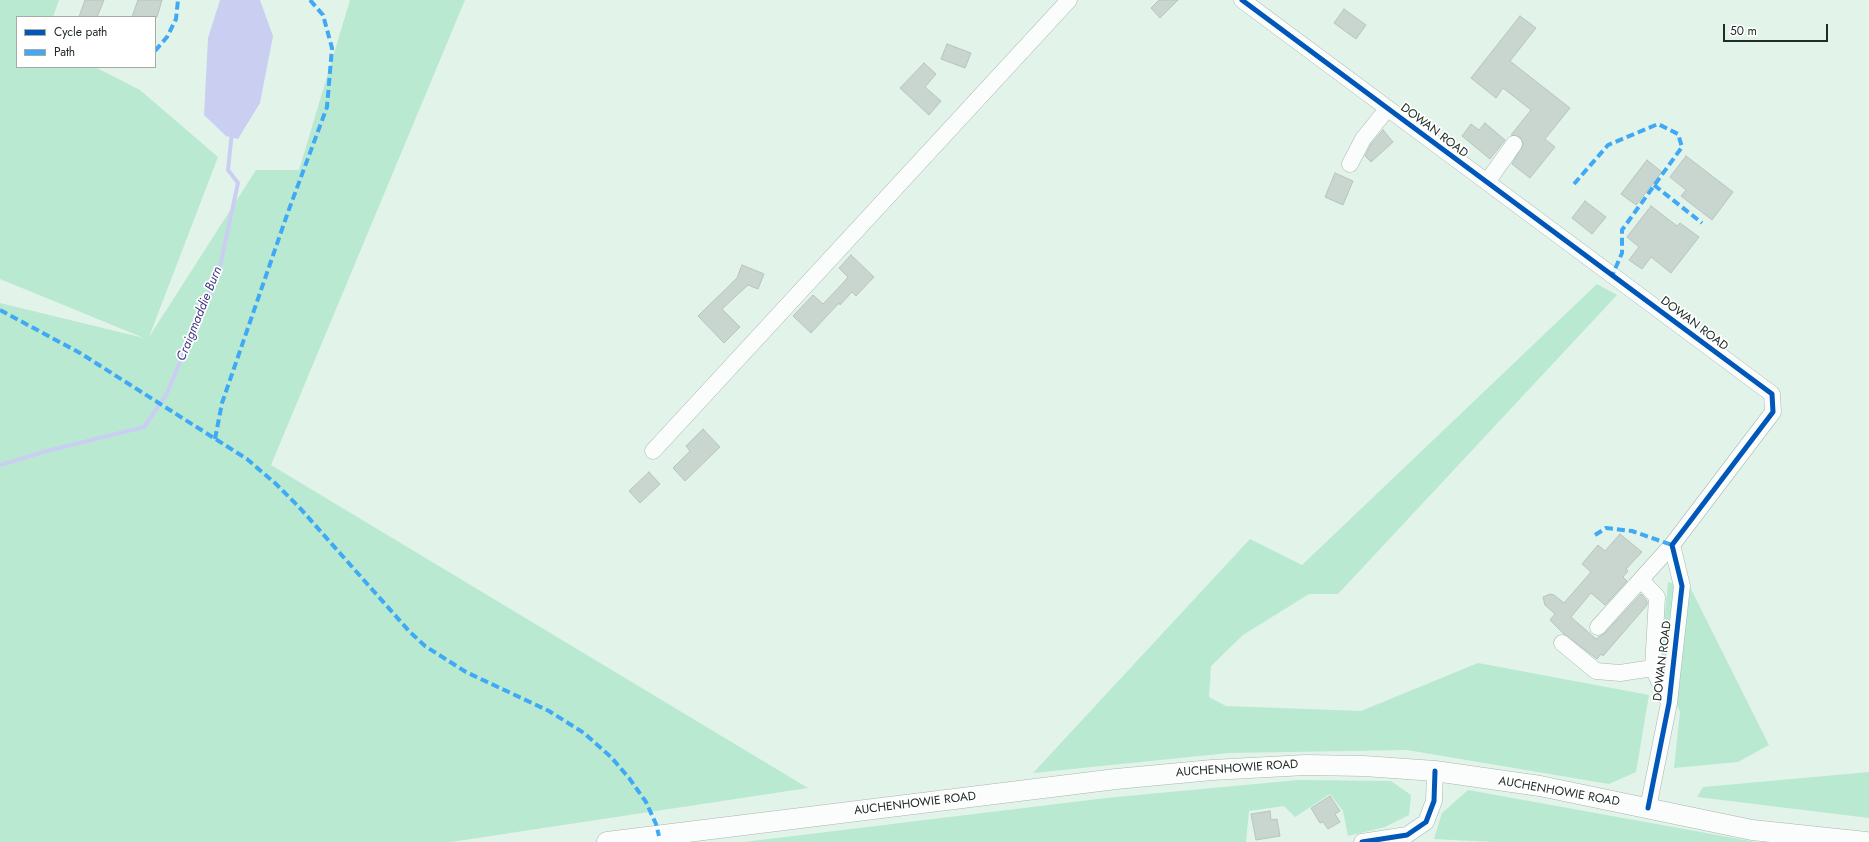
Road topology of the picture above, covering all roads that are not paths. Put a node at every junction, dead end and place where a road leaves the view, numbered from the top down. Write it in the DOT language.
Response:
graph roads {
  1 [pos="1069,0"];
  2 [pos="1250,2"];
  3 [pos="1387,109"];
  4 [pos="1514,144"];
  5 [pos="1350,164"];
  6 [pos="1486,182"];
  7 [pos="653,451"];
  8 [pos="1672,545"];
  9 [pos="1642,581"];
  10 [pos="1598,627"];
  11 [pos="1562,643"];
  12 [pos="1653,668"];
  13 [pos="1669,703"];
  14 [pos="1435,771"];
  15 [pos="1648,808"];
  16 [pos="607,842"];
  17 [pos="1362,842"];
  18 [pos="1866,842"];
  1 -- 7 [label="street"];
  2 -- 3 [label="street, DOWAN ROAD"];
  3 -- 5 [label="street"];
  3 -- 6 [label="street, DOWAN ROAD"];
  4 -- 6 [label="street"];
  6 -- 8 [label="street, DOWAN ROAD"];
  8 -- 9 [label="street"];
  8 -- 13 [label="street, DOWAN ROAD"];
  9 -- 10 [label="street"];
  9 -- 12 [label="street"];
  11 -- 12 [label="street"];
  12 -- 13 [label="street"];
  13 -- 15 [label="street, DOWAN ROAD"];
  14 -- 15 [label="main road, AUCHENHOWIE ROAD"];
  14 -- 16 [label="main road, AUCHENHOWIE ROAD"];
  14 -- 17 [label="street"];
  15 -- 18 [label="main road, AUCHENHOWIE ROAD"];
}
